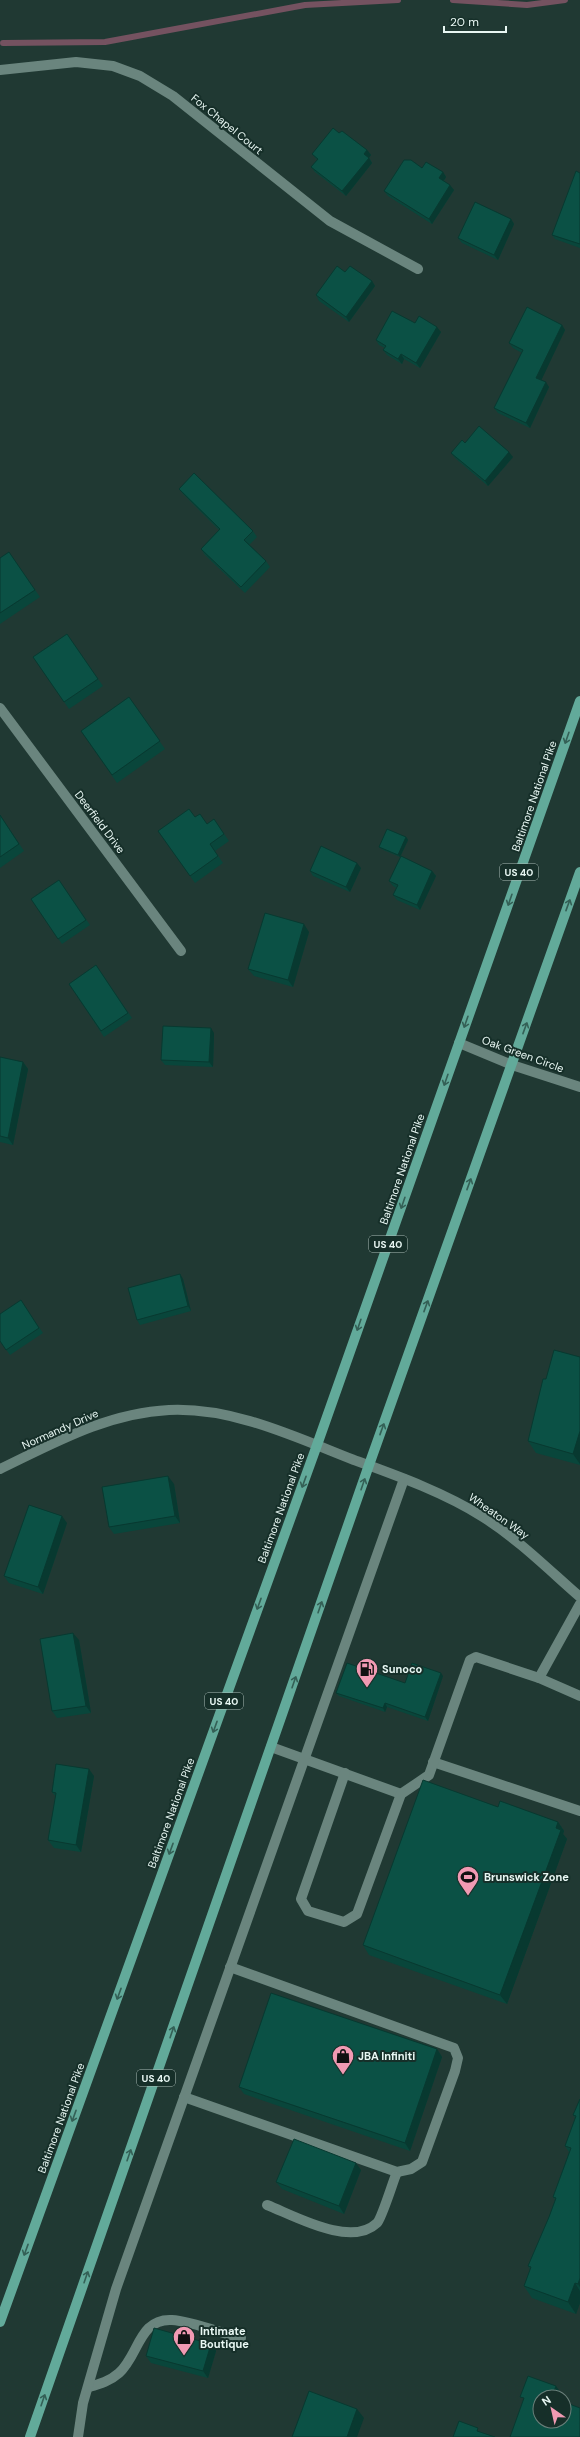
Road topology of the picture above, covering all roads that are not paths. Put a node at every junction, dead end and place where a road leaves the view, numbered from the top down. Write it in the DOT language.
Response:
graph roads {
  1 [pos="0,70"];
  2 [pos="418,269"];
  3 [pos="580,701"];
  4 [pos="0,708"];
  5 [pos="580,872"];
  6 [pos="181,951"];
  7 [pos="459,1043"];
  8 [pos="512,1065"];
  9 [pos="580,1087"];
  10 [pos="317,1445"];
  11 [pos="369,1465"];
  12 [pos="0,1469"];
  13 [pos="404,1479"];
  14 [pos="580,1597"];
  15 [pos="580,1604"];
  16 [pos="539,1678"];
  17 [pos="580,1696"];
  18 [pos="271,1747"];
  19 [pos="304,1759"];
  20 [pos="433,1762"];
  21 [pos="345,1773"];
  22 [pos="401,1794"];
  23 [pos="580,1811"];
  24 [pos="230,1967"];
  25 [pos="184,2096"];
  26 [pos="397,2172"];
  27 [pos="267,2205"];
  28 [pos="0,2322"];
  29 [pos="240,2338"];
  30 [pos="88,2387"];
  31 [pos="30,2437"];
  32 [pos="78,2437"];
  1 -- 2 [label="street, Fox Chapel Court"];
  3 -- 7 [label="main road, Baltimore National Pike / US 40, one-way"];
  4 -- 6 [label="street, Deerfield Drive"];
  8 -- 5 [label="main road, US 40, one-way"];
  7 -- 8 [label="street, Oak Green Circle"];
  7 -- 10 [label="main road, Baltimore National Pike / US 40, one-way"];
  8 -- 9 [label="street, Oak Green Circle"];
  11 -- 8 [label="main road, US 40, one-way"];
  10 -- 11 [label="street, Normandy Drive"];
  10 -- 12 [label="street, Normandy Drive"];
  10 -- 28 [label="main road, Baltimore National Pike / US 40, one-way"];
  11 -- 13 [label="street, Wheaton Way"];
  18 -- 11 [label="main road, US 40, one-way"];
  13 -- 14 [label="street, Wheaton Way"];
  13 -- 19 [label="street"];
  15 -- 16 [label="street"];
  16 -- 17 [label="street"];
  16 -- 20 [label="street"];
  18 -- 19 [label="street"];
  31 -- 18 [label="main road, US 40, one-way"];
  19 -- 21 [label="street"];
  19 -- 24 [label="street"];
  20 -- 22 [label="street"];
  20 -- 23 [label="street"];
  21 -- 22 [label="street"];
  21 -- 22 [label="street"];
  24 -- 25 [label="street"];
  24 -- 26 [label="street"];
  25 -- 26 [label="street"];
  25 -- 30 [label="street"];
  26 -- 27 [label="street"];
  29 -- 30 [label="street"];
  30 -- 32 [label="street"];
}
